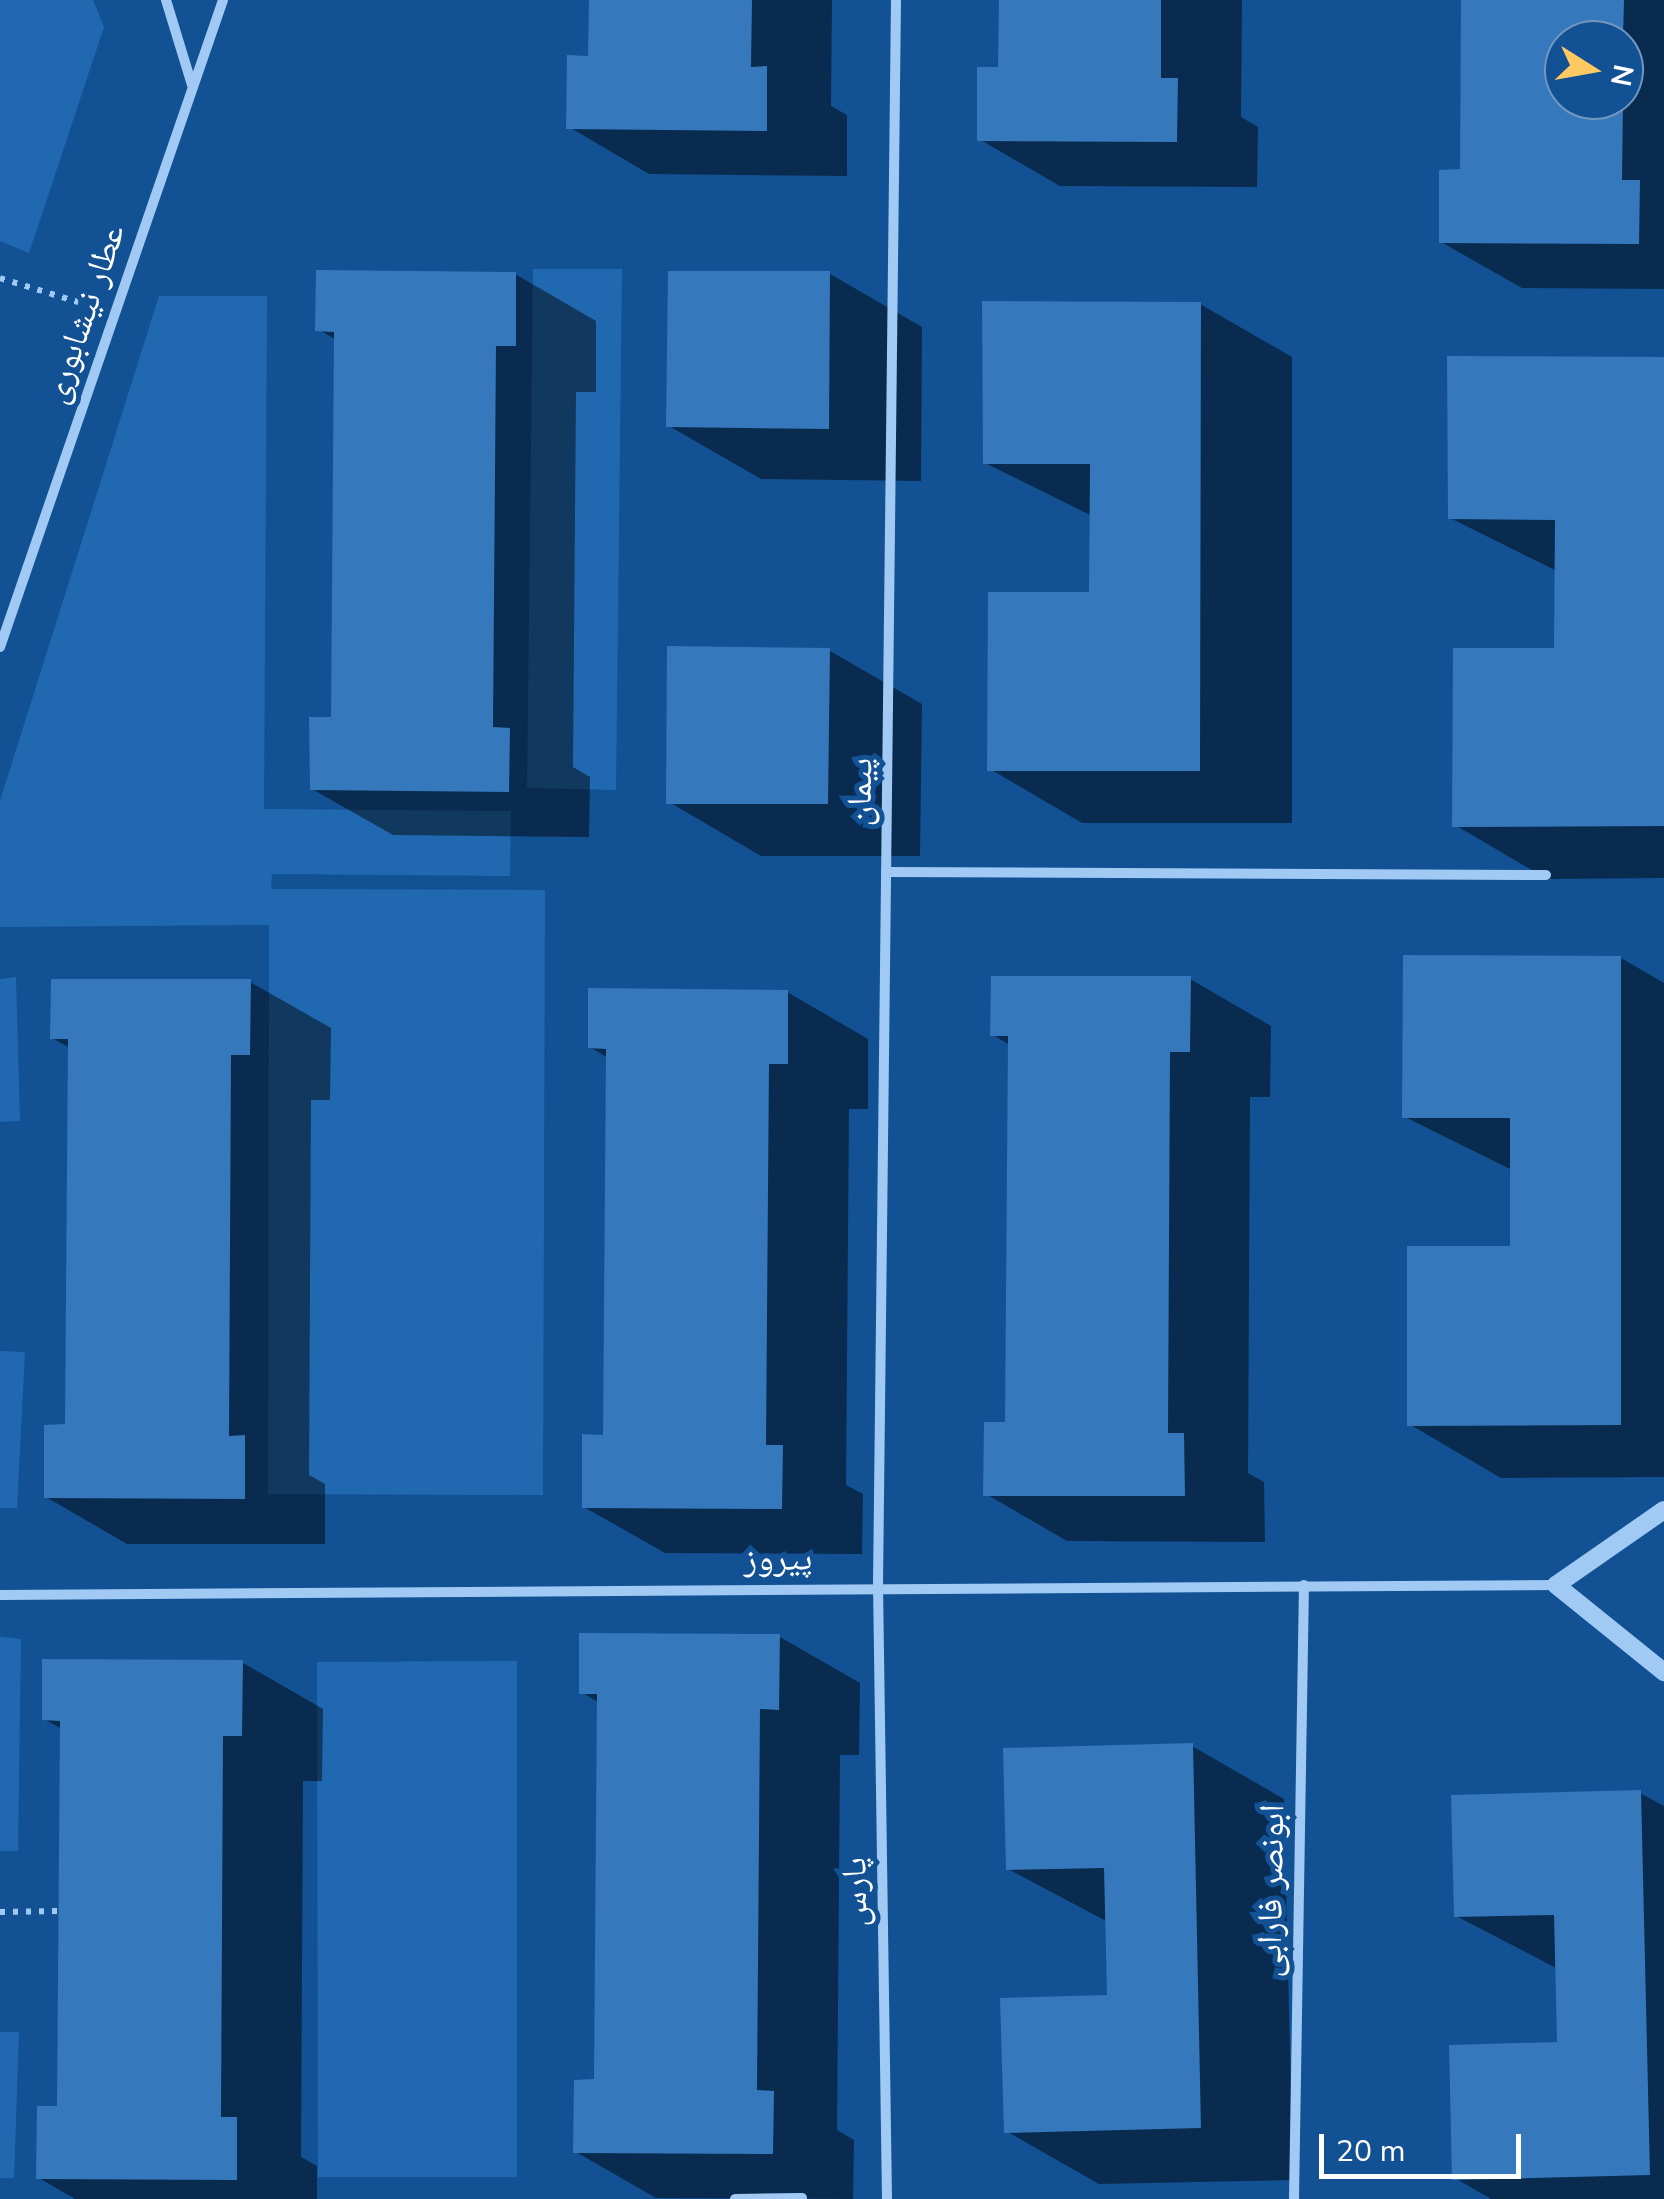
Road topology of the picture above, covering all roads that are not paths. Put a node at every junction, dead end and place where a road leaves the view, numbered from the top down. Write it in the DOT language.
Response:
graph roads {
  1 [pos="166,0"];
  2 [pos="222,0"];
  3 [pos="896,0"];
  4 [pos="192,86"];
  5 [pos="0,647"];
  6 [pos="886,872"];
  7 [pos="1546,875"];
  8 [pos="1664,1510"];
  9 [pos="1556,1584"];
  10 [pos="878,1585"];
  11 [pos="1304,1585"];
  12 [pos="0,1596"];
  13 [pos="1664,1672"];
  14 [pos="802,2198"];
  15 [pos="735,2199"];
  16 [pos="888,2199"];
  17 [pos="1294,2199"];
  1 -- 4 [label="street"];
  2 -- 4 [label="street, عطار نیشابوری"];
  3 -- 6 [label="street, پیمان"];
  4 -- 5 [label="street, عطار نیشابوری"];
  6 -- 7 [label="street"];
  6 -- 10 [label="street, پیمان"];
  8 -- 9 [label="street"];
  9 -- 11 [label="street, پیروز"];
  9 -- 13 [label="street"];
  10 -- 11 [label="street, پیروز"];
  10 -- 12 [label="street, پیروز"];
  10 -- 16 [label="street, پارس"];
  11 -- 17 [label="street, ابونصر فارابی"];
  14 -- 15 [label="street"];
}
